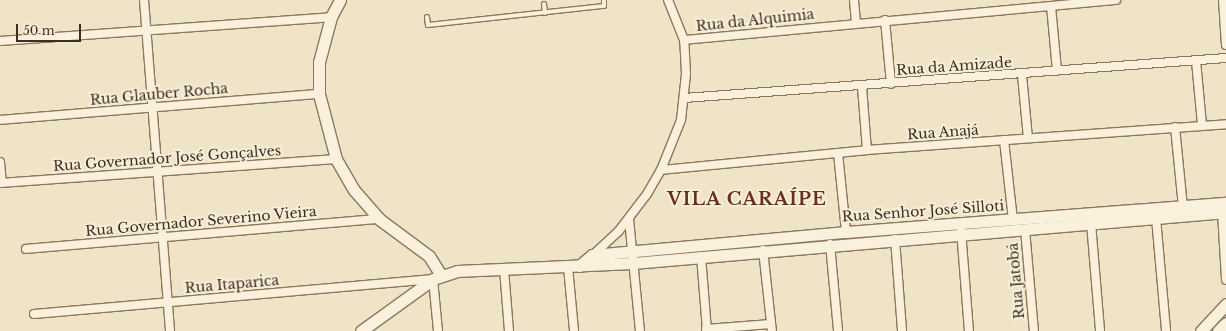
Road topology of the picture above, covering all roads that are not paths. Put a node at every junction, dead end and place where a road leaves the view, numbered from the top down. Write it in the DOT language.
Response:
graph roads {
  1 [pos="144,0"];
  2 [pos="340,0"];
  3 [pos="604,0"];
  4 [pos="668,0"];
  5 [pos="854,0"];
  6 [pos="1116,0"];
  7 [pos="1223,0"];
  8 [pos="544,4"];
  9 [pos="1025,4"];
  10 [pos="1052,6"];
  11 [pos="545,13"];
  12 [pos="331,17"];
  13 [pos="427,17"];
  14 [pos="884,20"];
  15 [pos="856,22"];
  16 [pos="147,30"];
  17 [pos="684,40"];
  18 [pos="0,41"];
  19 [pos="1226,45"];
  20 [pos="1226,58"];
  21 [pos="1196,61"];
  22 [pos="1057,71"];
  23 [pos="1022,74"];
  24 [pos="890,84"];
  25 [pos="862,86"];
  26 [pos="319,94"];
  27 [pos="684,98"];
  28 [pos="152,107"];
  29 [pos="0,120"];
  30 [pos="1226,124"];
  31 [pos="1202,125"];
  32 [pos="1175,127"];
  33 [pos="1028,138"];
  34 [pos="1004,140"];
  35 [pos="867,150"];
  36 [pos="838,153"];
  37 [pos="336,159"];
  38 [pos="0,162"];
  39 [pos="661,170"];
  40 [pos="158,173"];
  41 [pos="1,183"];
  42 [pos="1183,207"];
  43 [pos="1225,209"];
  44 [pos="1156,218"];
  45 [pos="379,219"];
  46 [pos="629,219"];
  47 [pos="1013,220"];
  48 [pos="1091,223"];
  49 [pos="961,229"];
  50 [pos="1025,229"];
  51 [pos="846,232"];
  52 [pos="162,238"];
  53 [pos="895,239"];
  54 [pos="830,244"];
  55 [pos="26,249"];
  56 [pos="763,250"];
  57 [pos="592,255"];
  58 [pos="701,256"];
  59 [pos="633,257"];
  60 [pos="573,266"];
  61 [pos="504,269"];
  62 [pos="437,277"];
  63 [pos="1226,280"];
  64 [pos="168,303"];
  65 [pos="1226,304"];
  66 [pos="34,314"];
  67 [pos="1226,323"];
  68 [pos="373,327"];
  69 [pos="771,327"];
  70 [pos="706,330"];
  71 [pos="170,331"];
  72 [pos="361,331"];
  73 [pos="438,331"];
  74 [pos="509,331"];
  75 [pos="574,331"];
  76 [pos="640,331"];
  77 [pos="838,331"];
  78 [pos="902,331"];
  79 [pos="969,331"];
  80 [pos="1034,331"];
  81 [pos="1100,331"];
  82 [pos="1166,331"];
  83 [pos="1201,331"];
  84 [pos="1218,331"];
  1 -- 16 [label="street"];
  2 -- 12 [label="street"];
  3 -- 11 [label="lane"];
  4 -- 17 [label="street"];
  5 -- 15 [label="street"];
  6 -- 10 [label="street, Rua da Alquimia"];
  7 -- 19 [label="street"];
  8 -- 11 [label="lane"];
  9 -- 10 [label="street, Rua da Alquimia"];
  9 -- 14 [label="street, Rua da Alquimia"];
  10 -- 22 [label="street"];
  11 -- 13 [label="lane"];
  12 -- 16 [label="street"];
  12 -- 26 [label="street"];
  14 -- 15 [label="street, Rua da Alquimia"];
  14 -- 24 [label="street"];
  15 -- 17 [label="street, Rua da Alquimia"];
  16 -- 18 [label="street"];
  16 -- 28 [label="street"];
  17 -- 27 [label="street"];
  20 -- 21 [label="street, Rua da Amizade"];
  21 -- 22 [label="street, Rua da Amizade"];
  21 -- 31 [label="street"];
  22 -- 23 [label="street, Rua da Amizade"];
  23 -- 24 [label="street, Rua da Amizade"];
  23 -- 33 [label="street"];
  24 -- 25 [label="street, Rua da Amizade"];
  25 -- 27 [label="street, Rua da Amizade"];
  25 -- 35 [label="street"];
  26 -- 28 [label="street, Rua Glauber Rocha"];
  26 -- 37 [label="street"];
  27 -- 39 [label="street"];
  28 -- 29 [label="street, Rua Glauber Rocha"];
  28 -- 40 [label="street"];
  30 -- 31 [label="street, Rua Anajá"];
  31 -- 32 [label="street, Rua Anajá"];
  32 -- 33 [label="street, Rua Anajá"];
  32 -- 42 [label="street"];
  33 -- 34 [label="street, Rua Anajá"];
  34 -- 35 [label="street, Rua Anajá"];
  34 -- 47 [label="street"];
  35 -- 36 [label="street, Rua Anajá"];
  36 -- 39 [label="street, Rua Anajá"];
  36 -- 51 [label="street"];
  37 -- 40 [label="street, Rua Governador José Gonçalves"];
  37 -- 45 [label="street"];
  38 -- 41 [label="street"];
  39 -- 46 [label="street"];
  40 -- 41 [label="street, Rua Governador José Gonçalves"];
  40 -- 52 [label="street"];
  42 -- 43 [label="street, Rua Senhor José Silloti"];
  42 -- 47 [label="street, Rua Senhor José Silloti"];
  43 -- 44 [label="street, Rua Senhor José Silloti"];
  43 -- 63 [label="street"];
  44 -- 48 [label="street, Rua Senhor José Silloti"];
  44 -- 82 [label="street"];
  45 -- 52 [label="street, Rua Governador Severino Vieira"];
  45 -- 62 [label="street"];
  46 -- 57 [label="street"];
  46 -- 59 [label="street"];
  47 -- 49 [label="street, Rua Senhor José Silloti"];
  48 -- 50 [label="street, Rua Senhor José Silloti"];
  48 -- 81 [label="street"];
  49 -- 50 [label="street, Rua Senhor José Silloti"];
  49 -- 51 [label="street, Rua Senhor José Silloti"];
  49 -- 53 [label="street, Rua Senhor José Silloti"];
  49 -- 79 [label="street"];
  50 -- 80 [label="street, Rua Jatobá"];
  51 -- 59 [label="street, Rua Senhor José Silloti"];
  52 -- 55 [label="street, Rua Governador Severino Vieira"];
  52 -- 64 [label="street"];
  53 -- 54 [label="street, Rua Senhor José Silloti"];
  53 -- 78 [label="street"];
  54 -- 56 [label="street, Rua Senhor José Silloti"];
  54 -- 77 [label="street"];
  56 -- 58 [label="street, Rua Senhor José Silloti"];
  56 -- 69 [label="street"];
  57 -- 59 [label="street, Rua Senhor José Silloti"];
  57 -- 60 [label="street"];
  58 -- 59 [label="street, Rua Senhor José Silloti"];
  58 -- 70 [label="street"];
  59 -- 60 [label="street, Rua Senhor José Silloti"];
  59 -- 76 [label="street"];
  60 -- 61 [label="street, Rua Senhor José Silloti"];
  60 -- 75 [label="street"];
  61 -- 62 [label="street, Rua Senhor José Silloti"];
  61 -- 74 [label="street"];
  62 -- 64 [label="street, Rua Itaparica"];
  62 -- 68 [label="street"];
  62 -- 73 [label="street"];
  64 -- 66 [label="street, Rua Itaparica"];
  64 -- 71 [label="street"];
  65 -- 83 [label="street"];
  67 -- 84 [label="street"];
  68 -- 72 [label="street"];
  69 -- 70 [label="street"];
}
